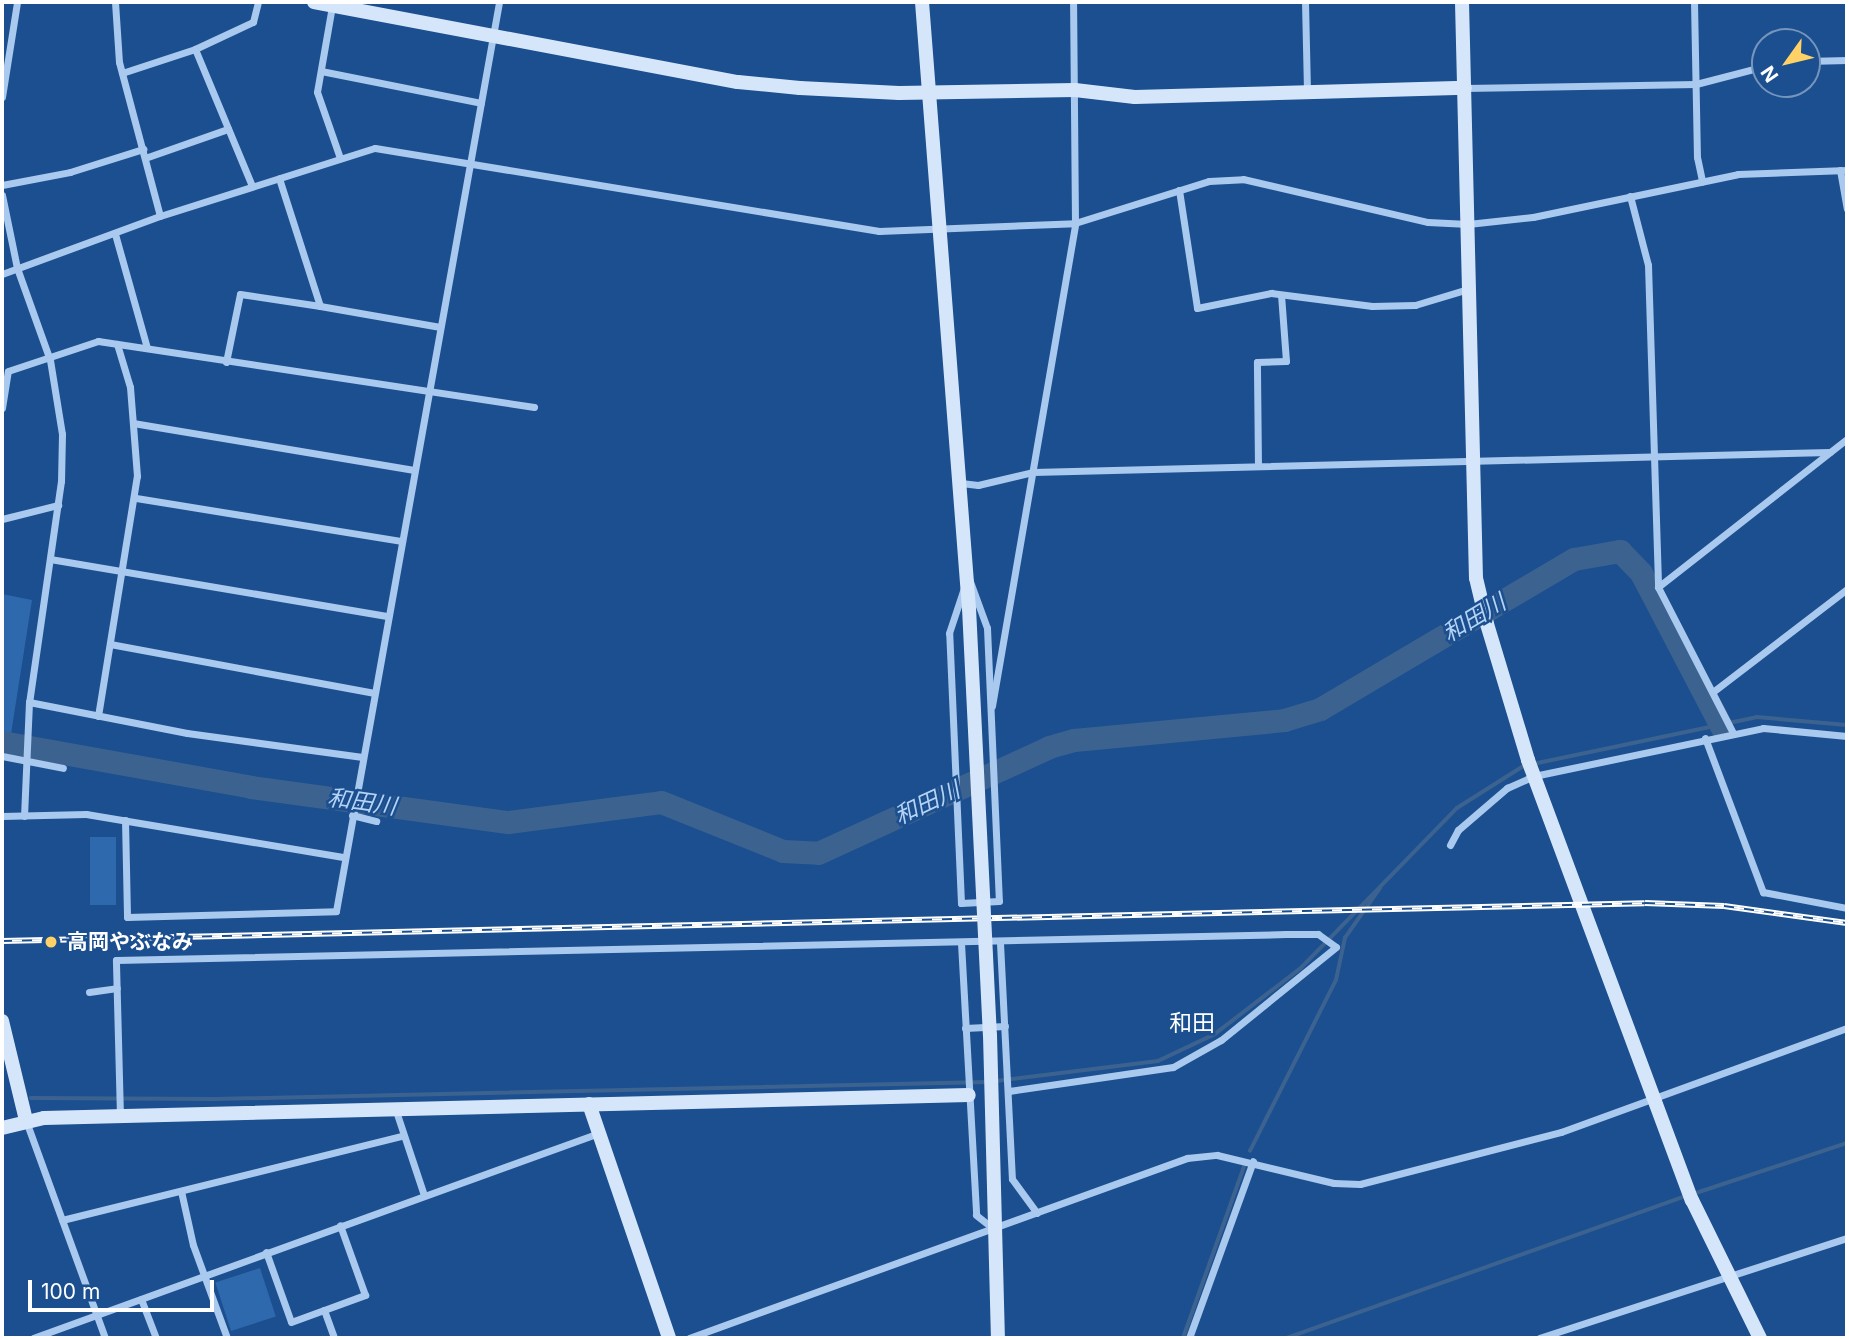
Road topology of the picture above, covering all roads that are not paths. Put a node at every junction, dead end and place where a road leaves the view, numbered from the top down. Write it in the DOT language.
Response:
graph roads {
  1 [pos="17,2"];
  2 [pos="115,2"];
  3 [pos="258,2"];
  4 [pos="314,2"];
  5 [pos="499,2"];
  6 [pos="922,2"];
  7 [pos="1073,2"];
  8 [pos="1305,2"];
  9 [pos="1462,2"];
  10 [pos="1694,2"];
  11 [pos="332,5"];
  12 [pos="493,35"];
  13 [pos="195,49"];
  14 [pos="1847,60"];
  15 [pos="1821,61"];
  16 [pos="1751,70"];
  17 [pos="321,71"];
  18 [pos="122,73"];
  19 [pos="1696,84"];
  20 [pos="1465,88"];
  21 [pos="1075,90"];
  22 [pos="926,92"];
  23 [pos="1307,94"];
  24 [pos="2,97"];
  25 [pos="481,103"];
  26 [pos="228,129"];
  27 [pos="142,149"];
  28 [pos="145,158"];
  29 [pos="340,158"];
  30 [pos="470,161"];
  31 [pos="1844,170"];
  32 [pos="279,178"];
  33 [pos="1702,181"];
  34 [pos="2,185"];
  35 [pos="253,186"];
  36 [pos="1180,190"];
  37 [pos="2,195"];
  38 [pos="1630,197"];
  39 [pos="1847,208"];
  40 [pos="160,216"];
  41 [pos="1075,223"];
  42 [pos="1468,224"];
  43 [pos="937,226"];
  44 [pos="116,234"];
  45 [pos="18,268"];
  46 [pos="2,274"];
  47 [pos="1470,289"];
  48 [pos="1281,295"];
  49 [pos="320,306"];
  50 [pos="440,327"];
  51 [pos="117,344"];
  52 [pos="147,348"];
  53 [pos="50,360"];
  54 [pos="226,362"];
  55 [pos="5,372"];
  56 [pos="432,390"];
  57 [pos="534,407"];
  58 [pos="2,408"];
  59 [pos="134,423"];
  60 [pos="1847,439"];
  61 [pos="1830,452"];
  62 [pos="1657,458"];
  63 [pos="1473,461"];
  64 [pos="1258,467"];
  65 [pos="414,470"];
  66 [pos="1033,472"];
  67 [pos="961,483"];
  68 [pos="135,498"];
  69 [pos="58,505"];
  70 [pos="2,519"];
  71 [pos="401,541"];
  72 [pos="50,559"];
  73 [pos="123,571"];
  74 [pos="968,576"];
  75 [pos="1658,587"];
  76 [pos="1847,589"];
  77 [pos="388,616"];
  78 [pos="110,644"];
  79 [pos="1714,691"];
  80 [pos="374,693"];
  81 [pos="29,702"];
  82 [pos="992,706"];
  83 [pos="98,716"];
  84 [pos="1732,730"];
  85 [pos="1847,736"];
  86 [pos="1705,738"];
  87 [pos="2,756"];
  88 [pos="362,757"];
  89 [pos="25,760"];
  90 [pos="64,768"];
  91 [pos="1531,769"];
  92 [pos="352,815"];
  93 [pos="2,816"];
  94 [pos="24,816"];
  95 [pos="125,820"];
  96 [pos="376,821"];
  97 [pos="1450,845"];
  98 [pos="344,857"];
  99 [pos="1847,908"];
  100 [pos="961,943"];
  101 [pos="1000,943"];
  102 [pos="117,988"];
  103 [pos="89,992"];
  104 [pos="2,1021"];
  105 [pos="1005,1026"];
  106 [pos="965,1028"];
  107 [pos="1847,1028"];
  108 [pos="1009,1090"];
  109 [pos="969,1093"];
  110 [pos="1657,1100"];
  111 [pos="589,1104"];
  112 [pos="394,1107"];
  113 [pos="120,1112"];
  114 [pos="26,1120"];
  115 [pos="2,1128"];
  116 [pos="596,1134"];
  117 [pos="402,1136"];
  118 [pos="1253,1161"];
  119 [pos="181,1191"];
  120 [pos="424,1195"];
  121 [pos="1038,1213"];
  122 [pos="62,1220"];
  123 [pos="340,1225"];
  124 [pos="995,1230"];
  125 [pos="1847,1238"];
  126 [pos="266,1252"];
  127 [pos="204,1275"];
  128 [pos="1727,1280"];
  129 [pos="141,1299"];
  130 [pos="324,1310"];
  131 [pos="97,1316"];
  132 [pos="33,1338"];
  133 [pos="105,1338"];
  134 [pos="156,1338"];
  135 [pos="227,1338"];
  136 [pos="334,1338"];
  137 [pos="669,1338"];
  138 [pos="689,1338"];
  139 [pos="998,1338"];
  140 [pos="1189,1338"];
  141 [pos="1539,1338"];
  142 [pos="1760,1338"];
  1 -- 24 [label="street"];
  2 -- 18 [label="street"];
  3 -- 13 [label="street"];
  4 -- 11 [label="street"];
  5 -- 12 [label="street"];
  6 -- 22 [label="street"];
  7 -- 21 [label="street"];
  8 -- 23 [label="street"];
  9 -- 20 [label="street"];
  10 -- 19 [label="street"];
  11 -- 12 [label="street"];
  11 -- 17 [label="street"];
  12 -- 22 [label="street"];
  12 -- 25 [label="street"];
  13 -- 18 [label="street"];
  13 -- 26 [label="street"];
  14 -- 15 [label="street"];
  16 -- 19 [label="street"];
  17 -- 25 [label="street"];
  17 -- 29 [label="street"];
  18 -- 27 [label="street"];
  19 -- 20 [label="street"];
  19 -- 33 [label="street"];
  20 -- 23 [label="street"];
  20 -- 42 [label="street"];
  21 -- 22 [label="street"];
  21 -- 23 [label="street"];
  21 -- 41 [label="street"];
  22 -- 43 [label="street"];
  25 -- 30 [label="street"];
  26 -- 28 [label="street"];
  26 -- 35 [label="street"];
  27 -- 28 [label="street"];
  27 -- 34 [label="street"];
  28 -- 40 [label="street"];
  29 -- 30 [label="street"];
  29 -- 32 [label="street"];
  30 -- 43 [label="street"];
  30 -- 50 [label="street"];
  31 -- 33 [label="street"];
  31 -- 39 [label="street"];
  32 -- 35 [label="street"];
  32 -- 49 [label="street"];
  33 -- 38 [label="street"];
  35 -- 40 [label="street"];
  36 -- 41 [label="street"];
  36 -- 42 [label="street"];
  36 -- 48 [label="street"];
  37 -- 45 [label="street"];
  38 -- 42 [label="street"];
  38 -- 62 [label="street"];
  40 -- 44 [label="street"];
  41 -- 43 [label="street"];
  41 -- 66 [label="street"];
  42 -- 47 [label="street"];
  43 -- 67 [label="street"];
  44 -- 45 [label="street"];
  44 -- 52 [label="street"];
  45 -- 46 [label="street"];
  45 -- 53 [label="street"];
  47 -- 48 [label="street"];
  47 -- 63 [label="street"];
  48 -- 64 [label="street"];
  49 -- 50 [label="street"];
  49 -- 54 [label="street"];
  50 -- 56 [label="street"];
  51 -- 52 [label="street"];
  51 -- 53 [label="street"];
  51 -- 59 [label="street"];
  52 -- 54 [label="street"];
  53 -- 55 [label="street"];
  53 -- 69 [label="street"];
  54 -- 56 [label="street"];
  55 -- 58 [label="street"];
  56 -- 57 [label="street"];
  56 -- 65 [label="street"];
  59 -- 65 [label="street"];
  59 -- 68 [label="street"];
  60 -- 61 [label="street"];
  61 -- 62 [label="street"];
  61 -- 75 [label="street"];
  62 -- 63 [label="street"];
  62 -- 75 [label="street"];
  63 -- 64 [label="street"];
  63 -- 91 [label="street"];
  64 -- 66 [label="street"];
  65 -- 71 [label="street"];
  66 -- 67 [label="street"];
  66 -- 82 [label="street"];
  67 -- 74 [label="street"];
  68 -- 71 [label="street"];
  68 -- 73 [label="street"];
  69 -- 70 [label="street"];
  69 -- 72 [label="street"];
  71 -- 77 [label="street"];
  72 -- 73 [label="street"];
  72 -- 81 [label="street"];
  73 -- 77 [label="street"];
  73 -- 78 [label="street"];
  74 -- 82 [label="street"];
  74 -- 82 [label="street"];
  74 -- 124 [label="street, bridge"];
  75 -- 79 [label="street"];
  76 -- 79 [label="street"];
  77 -- 80 [label="street"];
  78 -- 80 [label="street"];
  78 -- 83 [label="street"];
  79 -- 84 [label="street"];
  80 -- 88 [label="street"];
  81 -- 83 [label="street"];
  81 -- 89 [label="street"];
  83 -- 88 [label="street"];
  84 -- 85 [label="street"];
  84 -- 86 [label="street"];
  86 -- 91 [label="street"];
  86 -- 99 [label="street"];
  87 -- 89 [label="street"];
  88 -- 92 [label="street"];
  89 -- 90 [label="street"];
  89 -- 94 [label="street"];
  91 -- 97 [label="street"];
  91 -- 110 [label="street"];
  92 -- 96 [label="street"];
  92 -- 98 [label="street"];
  93 -- 94 [label="street"];
  94 -- 95 [label="street"];
  95 -- 98 [label="street"];
  95 -- 98 [label="street"];
  100 -- 101 [label="street"];
  100 -- 102 [label="street"];
  100 -- 106 [label="street"];
  101 -- 105 [label="street"];
  101 -- 108 [label="street"];
  102 -- 103 [label="street"];
  102 -- 113 [label="street"];
  104 -- 114 [label="street"];
  105 -- 106 [label="street"];
  105 -- 108 [label="street"];
  106 -- 109 [label="street"];
  107 -- 110 [label="street"];
  108 -- 121 [label="street"];
  109 -- 111 [label="street"];
  109 -- 124 [label="street"];
  110 -- 118 [label="street"];
  110 -- 128 [label="street"];
  111 -- 112 [label="street"];
  111 -- 116 [label="street"];
  112 -- 113 [label="street"];
  112 -- 117 [label="street"];
  113 -- 114 [label="street"];
  114 -- 115 [label="street"];
  114 -- 122 [label="street"];
  116 -- 120 [label="street"];
  116 -- 137 [label="street"];
  117 -- 119 [label="street"];
  117 -- 120 [label="street"];
  118 -- 121 [label="street"];
  118 -- 140 [label="street"];
  119 -- 122 [label="street"];
  119 -- 127 [label="street"];
  120 -- 123 [label="street"];
  121 -- 124 [label="street"];
  122 -- 131 [label="street"];
  123 -- 126 [label="street"];
  123 -- 130 [label="street"];
  124 -- 138 [label="street"];
  124 -- 139 [label="street"];
  125 -- 128 [label="street"];
  126 -- 127 [label="street"];
  126 -- 130 [label="street"];
  127 -- 129 [label="street"];
  127 -- 135 [label="street"];
  128 -- 141 [label="street"];
  128 -- 142 [label="street"];
  129 -- 131 [label="street"];
  129 -- 134 [label="street"];
  130 -- 136 [label="street"];
  131 -- 132 [label="street"];
  131 -- 133 [label="street"];
}
